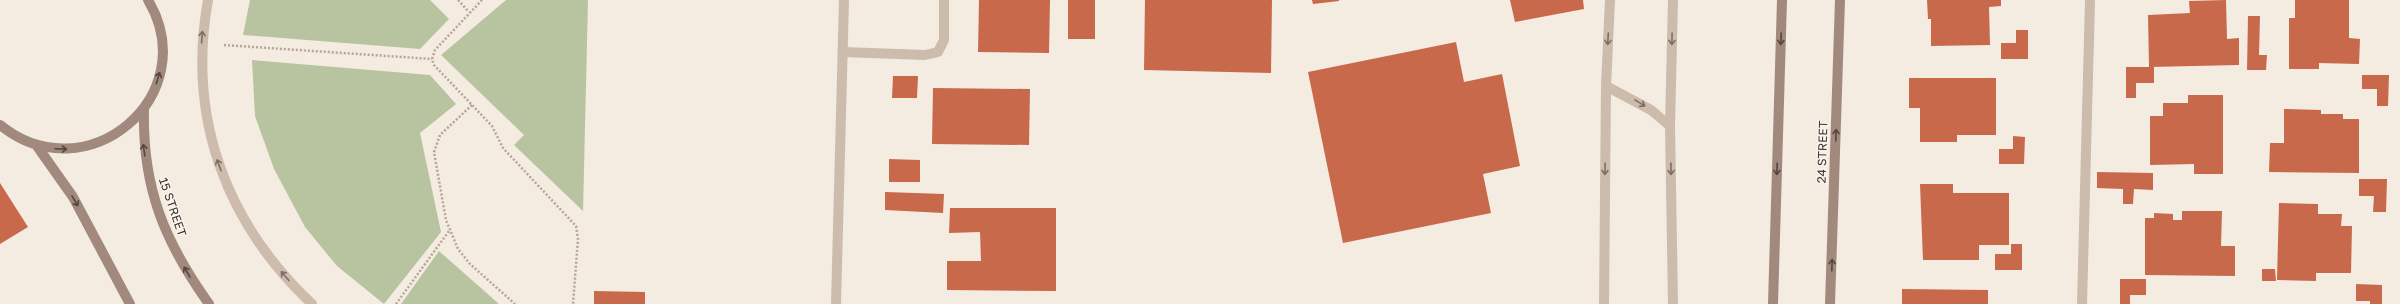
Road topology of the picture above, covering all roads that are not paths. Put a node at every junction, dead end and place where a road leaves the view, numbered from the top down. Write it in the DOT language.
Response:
graph roads {
  1 [pos="148,0"];
  2 [pos="208,0"];
  3 [pos="844,0"];
  4 [pos="944,0"];
  5 [pos="1610,0"];
  6 [pos="1673,0"];
  7 [pos="1782,0"];
  8 [pos="1840,0"];
  9 [pos="2090,0"];
  10 [pos="842,52"];
  11 [pos="1606,86"];
  12 [pos="144,109"];
  13 [pos="0,125"];
  14 [pos="1670,126"];
  15 [pos="37,146"];
  16 [pos="130,304"];
  17 [pos="209,304"];
  18 [pos="312,304"];
  19 [pos="836,304"];
  20 [pos="1604,304"];
  21 [pos="1673,304"];
  22 [pos="1773,304"];
  23 [pos="1830,304"];
  24 [pos="2082,304"];
  12 -- 1 [label="street, one-way"];
  18 -- 2 [label="street, one-way"];
  3 -- 10 [label="street"];
  4 -- 10 [label="street"];
  5 -- 11 [label="street, one-way"];
  6 -- 14 [label="street, one-way"];
  7 -- 22 [label="street, one-way"];
  23 -- 8 [label="street, 24 STREET, one-way"];
  9 -- 24 [label="street"];
  10 -- 19 [label="street"];
  11 -- 14 [label="street, one-way"];
  11 -- 20 [label="street, one-way"];
  15 -- 12 [label="street, one-way"];
  17 -- 12 [label="street, 15 STREET, one-way"];
  13 -- 15 [label="street"];
  14 -- 21 [label="street, one-way"];
  15 -- 16 [label="street, one-way"];
}
